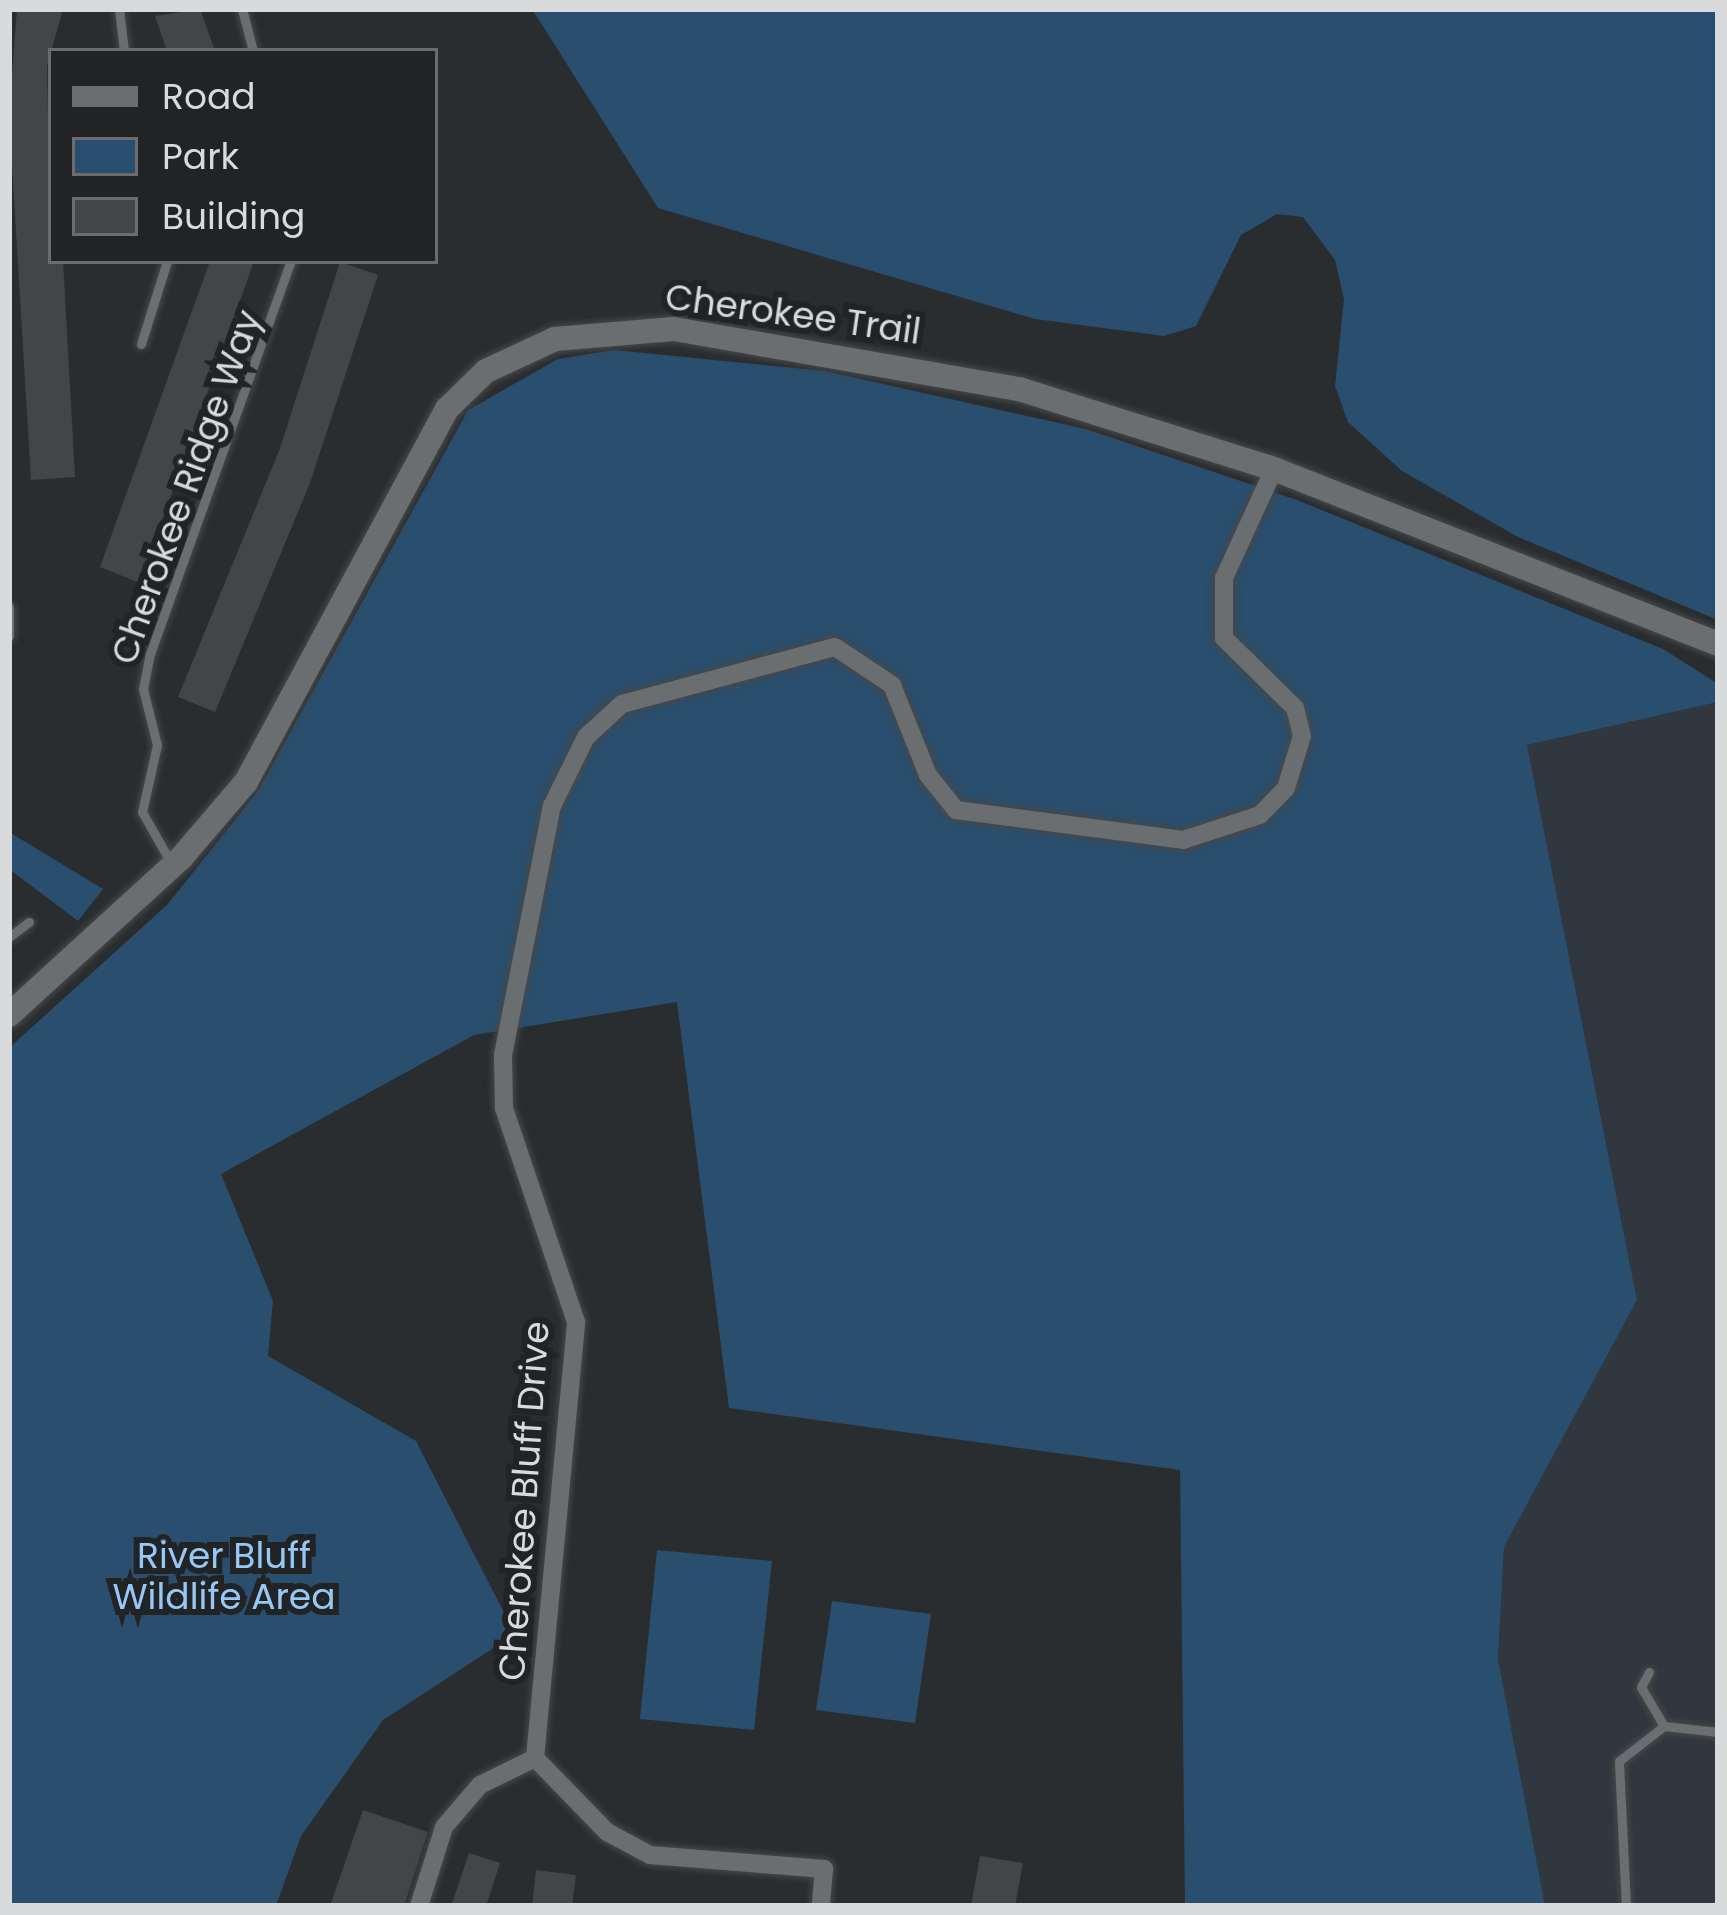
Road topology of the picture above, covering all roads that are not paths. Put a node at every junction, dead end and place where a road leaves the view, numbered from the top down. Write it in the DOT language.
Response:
graph roads {
  1 [pos="119,9"];
  2 [pos="242,9"];
  3 [pos="124,48"];
  4 [pos="252,48"];
  5 [pos="166,264"];
  6 [pos="291,264"];
  7 [pos="141,344"];
  8 [pos="1274,469"];
  9 [pos="9,607"];
  10 [pos="9,635"];
  11 [pos="1718,644"];
  12 [pos="172,866"];
  13 [pos="29,922"];
  14 [pos="9,937"];
  15 [pos="9,1015"];
  16 [pos="1648,1672"];
  17 [pos="1664,1726"];
  18 [pos="1718,1732"];
  19 [pos="535,1758"];
  20 [pos="419,1906"];
  21 [pos="821,1906"];
  22 [pos="1626,1906"];
  1 -- 3 [label="lane"];
  2 -- 4 [label="lane"];
  5 -- 7 [label="lane"];
  6 -- 12 [label="lane, Cherokee Ridge Way"];
  8 -- 11 [label="street, Cherokee Trail"];
  8 -- 12 [label="street, Cherokee Trail"];
  8 -- 19 [label="street, Cherokee Bluff Drive"];
  9 -- 10 [label="lane"];
  12 -- 15 [label="street, Cherokee Trail"];
  13 -- 14 [label="lane"];
  16 -- 17 [label="lane"];
  17 -- 18 [label="lane"];
  17 -- 22 [label="lane"];
  19 -- 20 [label="street"];
  19 -- 21 [label="street"];
}
